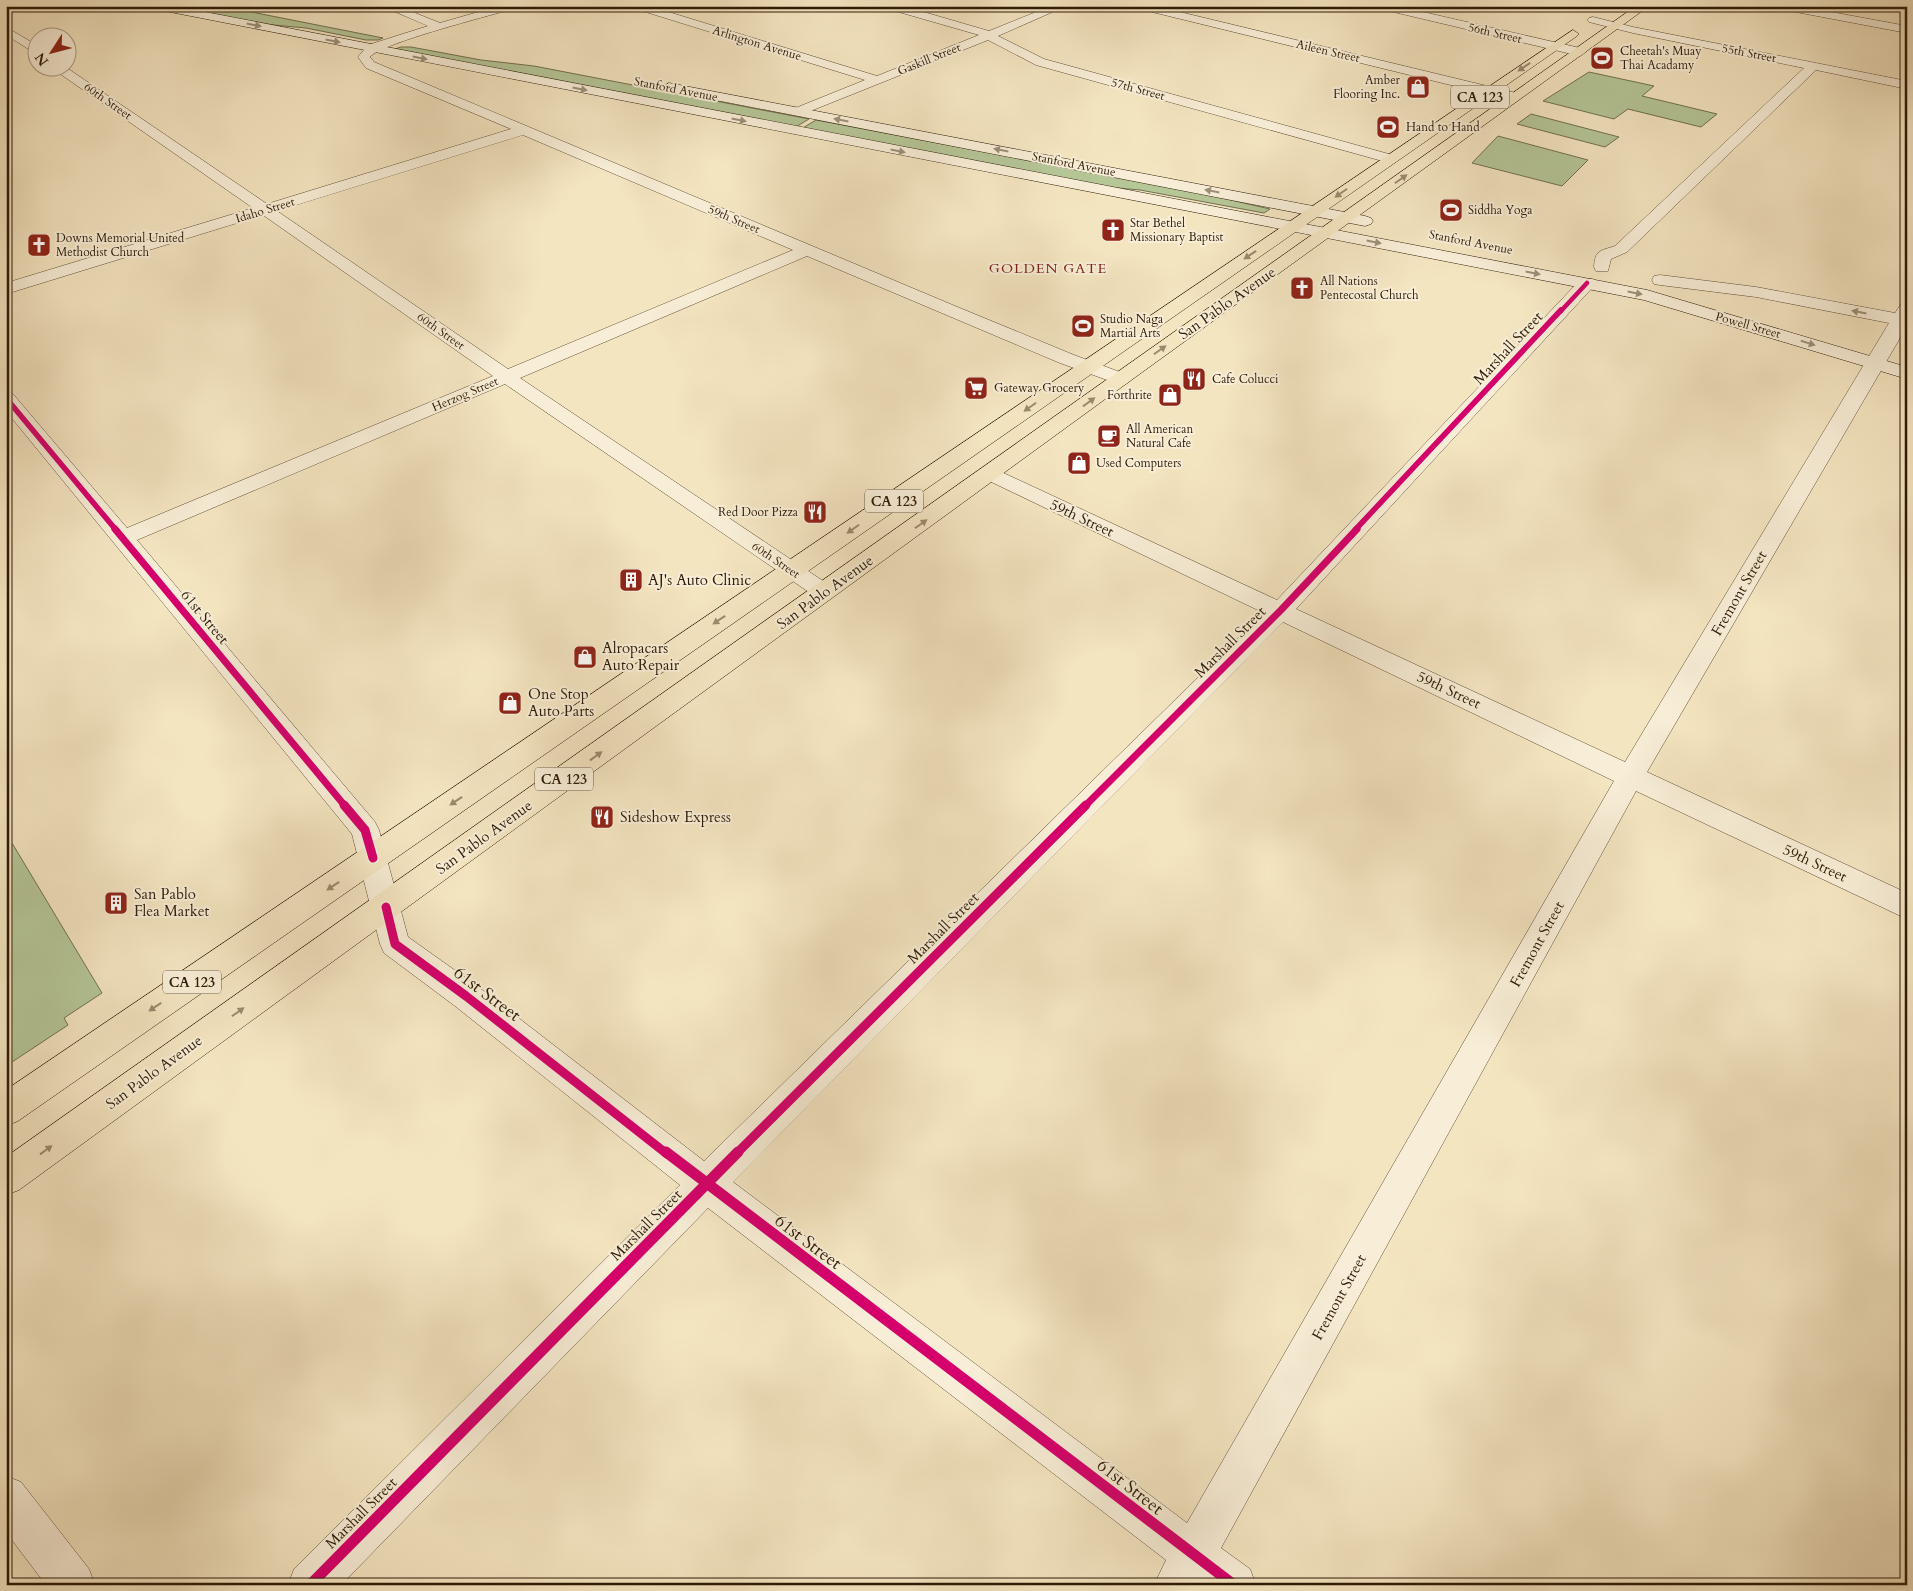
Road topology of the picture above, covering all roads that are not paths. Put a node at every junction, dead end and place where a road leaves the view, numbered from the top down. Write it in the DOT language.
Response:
graph roads {
  1 [pos="155,6"];
  2 [pos="387,6"];
  3 [pos="512,6"];
  4 [pos="636,6"];
  5 [pos="889,6"];
  6 [pos="1061,6"];
  7 [pos="1140,6"];
  8 [pos="1381,6"];
  9 [pos="1644,6"];
  10 [pos="1780,6"];
  11 [pos="1607,10"];
  12 [pos="1593,20"];
  13 [pos="1616,26"];
  14 [pos="440,27"];
  15 [pos="6,30"];
  16 [pos="1907,30"];
  17 [pos="385,34"];
  18 [pos="988,36"];
  19 [pos="404,37"];
  20 [pos="432,42"];
  21 [pos="28,45"];
  22 [pos="1554,46"];
  23 [pos="372,48"];
  24 [pos="1580,52"];
  25 [pos="1813,66"];
  26 [pos="74,78"];
  27 [pos="877,80"];
  28 [pos="652,84"];
  29 [pos="1907,85"];
  30 [pos="1490,90"];
  31 [pos="1516,97"];
  32 [pos="798,112"];
  33 [pos="523,130"];
  34 [pos="1391,159"];
  35 [pos="264,210"];
  36 [pos="1315,211"];
  37 [pos="1347,218"];
  38 [pos="1382,225"];
  39 [pos="1290,227"];
  40 [pos="1326,233"];
  41 [pos="807,250"];
  42 [pos="1592,272"];
  43 [pos="1621,272"];
  44 [pos="1640,276"];
  45 [pos="1660,280"];
  46 [pos="6,289"];
  47 [pos="1766,311"];
  48 [pos="1904,316"];
  49 [pos="1880,352"];
  50 [pos="1088,367"];
  51 [pos="1907,373"];
  52 [pos="507,376"];
  53 [pos="1121,379"];
  54 [pos="6,398"];
  55 [pos="990,474"];
  56 [pos="123,538"];
  57 [pos="792,570"];
  58 [pos="824,592"];
  59 [pos="1281,610"];
  60 [pos="1631,776"];
  61 [pos="373,858"];
  62 [pos="386,907"];
  63 [pos="1907,907"];
  64 [pos="6,1110"];
  65 [pos="6,1178"];
  66 [pos="706,1184"];
  67 [pos="6,1497"];
  68 [pos="1194,1555"];
  69 [pos="73,1585"];
  70 [pos="310,1585"];
  71 [pos="1176,1585"];
  72 [pos="1234,1585"];
  1 -- 23 [label="street, Stanford Avenue, one-way"];
  2 -- 14 [label="street"];
  3 -- 14 [label="street"];
  4 -- 27 [label="street, Arlington Avenue"];
  5 -- 18 [label="street, 57th Street"];
  6 -- 18 [label="street, Gaskill Street"];
  7 -- 30 [label="street, Aileen Street"];
  8 -- 22 [label="street, 56th Street"];
  9 -- 13 [label="main road, San Pablo Avenue / CA 123"];
  10 -- 16 [label="street"];
  11 -- 12 [label="main road, San Pablo Avenue / CA 123"];
  12 -- 13 [label="street, 55th Street"];
  12 -- 22 [label="main road, San Pablo Avenue / CA 123"];
  13 -- 24 [label="main road, San Pablo Avenue / CA 123"];
  13 -- 25 [label="street, 55th Street"];
  14 -- 19 [label="street"];
  15 -- 21 [label="street"];
  17 -- 19 [label="street"];
  18 -- 27 [label="street, Gaskill Street"];
  18 -- 34 [label="street, 57th Street"];
  19 -- 20 [label="street"];
  19 -- 23 [label="street"];
  22 -- 24 [label="street, 56th Street"];
  22 -- 30 [label="main road, San Pablo Avenue / CA 123, one-way"];
  23 -- 33 [label="street, 59th Street"];
  23 -- 39 [label="street, Stanford Avenue, one-way"];
  24 -- 31 [label="main road, San Pablo Avenue / CA 123"];
  25 -- 29 [label="street, 55th Street"];
  25 -- 42 [label="street, Marshall Street"];
  26 -- 35 [label="street, 60th Street"];
  27 -- 32 [label="street, Gaskill Street"];
  28 -- 32 [label="street, Stanford Avenue"];
  30 -- 31 [label="street, Aileen Street"];
  30 -- 34 [label="main road, San Pablo Avenue / CA 123"];
  37 -- 31 [label="main road, San Pablo Avenue / CA 123, one-way"];
  36 -- 32 [label="street, Stanford Avenue, one-way"];
  33 -- 35 [label="street, Idaho Street"];
  33 -- 41 [label="street, 59th Street"];
  34 -- 36 [label="main road, San Pablo Avenue / CA 123, one-way"];
  35 -- 46 [label="street, Idaho Street"];
  35 -- 52 [label="street, 60th Street"];
  36 -- 37 [label="street, Stanford Avenue"];
  36 -- 39 [label="main road, San Pablo Avenue / CA 123"];
  37 -- 38 [label="street, Stanford Avenue"];
  37 -- 40 [label="main road, San Pablo Avenue / CA 123"];
  39 -- 40 [label="street, Stanford Avenue"];
  39 -- 50 [label="main road, San Pablo Avenue / CA 123, one-way"];
  40 -- 42 [label="street, Stanford Avenue, one-way"];
  53 -- 40 [label="main road, San Pablo Avenue / CA 123, one-way"];
  41 -- 50 [label="street, 59th Street"];
  41 -- 52 [label="street, Herzog Street"];
  42 -- 43 [label="street, Stanford Avenue"];
  42 -- 49 [label="street, Powell Street, one-way"];
  42 -- 59 [label="street, Marshall Street"];
  44 -- 45 [label="street"];
  45 -- 47 [label="street, Powell Street"];
  48 -- 45 [label="street, one-way"];
  48 -- 49 [label="street, Fremont Street"];
  49 -- 51 [label="street, Powell Street"];
  49 -- 60 [label="street, Fremont Street"];
  50 -- 53 [label="street, 59th Street"];
  50 -- 57 [label="main road, San Pablo Avenue / CA 123, one-way"];
  52 -- 56 [label="street, Herzog Street"];
  52 -- 57 [label="street, 60th Street"];
  55 -- 53 [label="main road, San Pablo Avenue / CA 123, one-way"];
  54 -- 56 [label="street, 61st Street"];
  58 -- 55 [label="main road, San Pablo Avenue / CA 123, one-way"];
  55 -- 59 [label="street, 59th Street"];
  56 -- 61 [label="street, 61st Street"];
  57 -- 58 [label="street, 60th Street"];
  57 -- 61 [label="main road, San Pablo Avenue / CA 123, one-way"];
  62 -- 58 [label="main road, San Pablo Avenue / CA 123, one-way"];
  59 -- 60 [label="street, 59th Street"];
  59 -- 66 [label="street, Marshall Street"];
  60 -- 63 [label="street, 59th Street"];
  60 -- 68 [label="street, Fremont Street"];
  61 -- 62 [label="street, 61st Street"];
  61 -- 64 [label="main road, San Pablo Avenue / CA 123, one-way"];
  65 -- 62 [label="main road, San Pablo Avenue / CA 123, one-way"];
  62 -- 66 [label="street, 61st Street"];
  66 -- 68 [label="street, 61st Street"];
  66 -- 70 [label="street, Marshall Street"];
  67 -- 69 [label="street"];
  68 -- 71 [label="street, Fremont Street"];
  68 -- 72 [label="street, 61st Street"];
}
